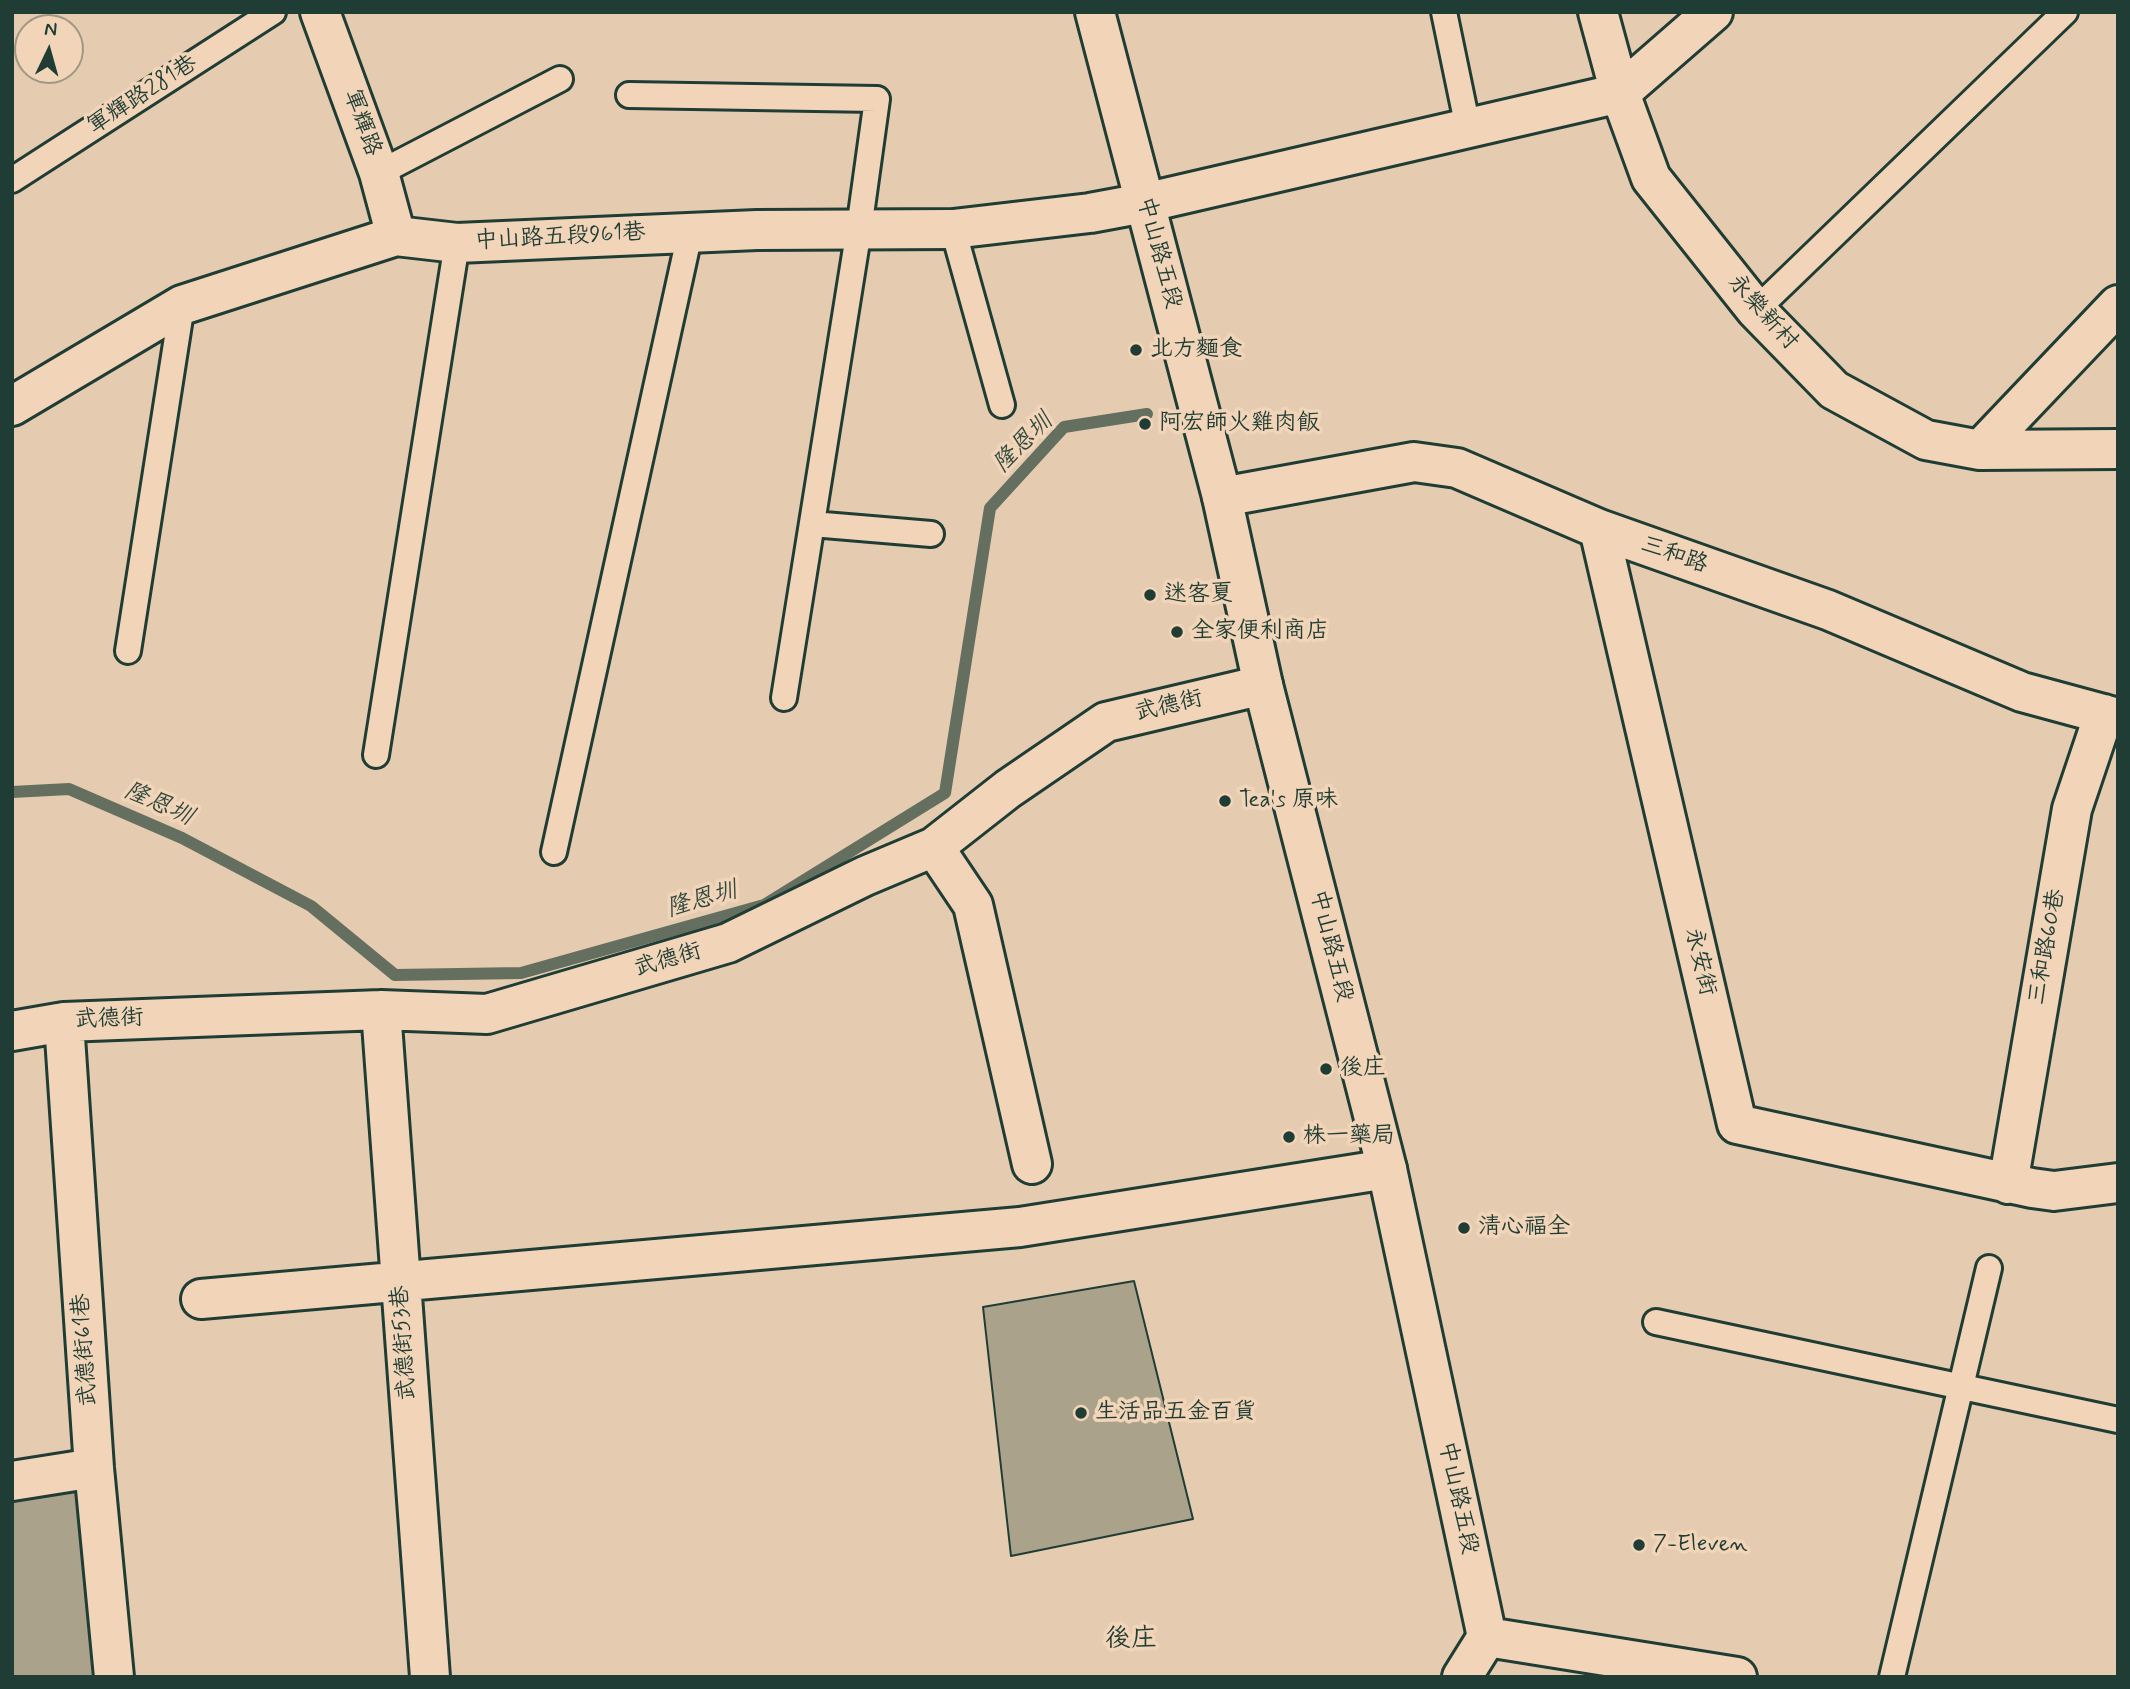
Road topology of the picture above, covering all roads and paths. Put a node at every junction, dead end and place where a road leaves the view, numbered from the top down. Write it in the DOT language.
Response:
graph roads {
  1 [pos="273,12"];
  2 [pos="320,12"];
  3 [pos="1095,12"];
  4 [pos="1444,12"];
  5 [pos="1598,12"];
  6 [pos="1713,12"];
  7 [pos="2064,12"];
  8 [pos="560,79"];
  9 [pos="1620,93"];
  10 [pos="629,95"];
  11 [pos="1468,128"];
  12 [pos="379,173"];
  13 [pos="12,180"];
  14 [pos="1144,203"];
  15 [pos="859,229"];
  16 [pos="953,229"];
  17 [pos="690,233"];
  18 [pos="396,236"];
  19 [pos="457,243"];
  20 [pos="182,305"];
  21 [pos="2118,305"];
  22 [pos="1756,310"];
  23 [pos="1002,405"];
  24 [pos="12,406"];
  25 [pos="2118,449"];
  26 [pos="1980,450"];
  27 [pos="1222,497"];
  28 [pos="812,524"];
  29 [pos="1599,529"];
  30 [pos="931,534"];
  31 [pos="128,651"];
  32 [pos="1264,685"];
  33 [pos="784,698"];
  34 [pos="2111,716"];
  35 [pos="376,755"];
  36 [pos="934,847"];
  37 [pos="554,852"];
  38 [pos="381,1010"];
  39 [pos="64,1022"];
  40 [pos="12,1031"];
  41 [pos="1032,1164"];
  42 [pos="1387,1169"];
  43 [pos="2118,1183"];
  44 [pos="2008,1184"];
  45 [pos="1989,1268"];
  46 [pos="401,1283"];
  47 [pos="201,1299"];
  48 [pos="1656,1322"];
  49 [pos="1960,1388"];
  50 [pos="2118,1420"];
  51 [pos="94,1468"];
  52 [pos="12,1481"];
  53 [pos="1487,1637"];
  54 [pos="114,1677"];
  55 [pos="430,1677"];
  56 [pos="1462,1677"];
  57 [pos="1737,1677"];
  58 [pos="1892,1677"];
  1 -- 13 [label="lane, 軍輝路281巷"];
  2 -- 12 [label="street, 軍輝路"];
  3 -- 14 [label="street, 中山路五段"];
  4 -- 11 [label="lane"];
  5 -- 9 [label="street, 永樂新村"];
  6 -- 9 [label="street"];
  7 -- 22 [label="lane"];
  8 -- 12 [label="lane"];
  9 -- 11 [label="street"];
  9 -- 22 [label="street, 永樂新村"];
  10 -- 15 [label="lane"];
  11 -- 14 [label="street"];
  12 -- 18 [label="street, 軍輝路"];
  14 -- 16 [label="street, 中山路五段961巷"];
  14 -- 27 [label="street, 中山路五段"];
  15 -- 16 [label="street, 中山路五段961巷"];
  15 -- 17 [label="street, 中山路五段961巷"];
  15 -- 28 [label="lane"];
  16 -- 23 [label="lane"];
  17 -- 19 [label="street, 中山路五段961巷"];
  17 -- 37 [label="lane"];
  18 -- 19 [label="street, 中山路五段961巷"];
  18 -- 20 [label="street, 中山路五段961巷"];
  19 -- 35 [label="lane"];
  20 -- 24 [label="street, 中山路五段961巷"];
  20 -- 31 [label="lane"];
  21 -- 26 [label="street"];
  22 -- 26 [label="street, 永樂新村"];
  25 -- 26 [label="street, 永樂新村"];
  27 -- 29 [label="street, 三和路"];
  27 -- 32 [label="street, 中山路五段"];
  28 -- 30 [label="lane"];
  28 -- 33 [label="lane"];
  29 -- 34 [label="street, 三和路"];
  29 -- 44 [label="street, 永安街"];
  32 -- 36 [label="street, 武德街"];
  32 -- 42 [label="street, 中山路五段"];
  34 -- 44 [label="street, 三和路60巷"];
  36 -- 38 [label="street, 武德街"];
  36 -- 41 [label="street"];
  38 -- 39 [label="street, 武德街"];
  38 -- 46 [label="street, 武德街53巷"];
  39 -- 40 [label="street, 武德街"];
  39 -- 51 [label="street, 武德街61巷"];
  42 -- 46 [label="street"];
  42 -- 53 [label="street, 中山路五段"];
  43 -- 44 [label="street"];
  45 -- 49 [label="lane"];
  46 -- 47 [label="street"];
  46 -- 55 [label="street, 武德街53巷"];
  48 -- 49 [label="lane"];
  49 -- 50 [label="lane"];
  49 -- 58 [label="lane"];
  51 -- 52 [label="street"];
  51 -- 54 [label="street, 武德街61巷"];
  53 -- 56 [label="street"];
  53 -- 57 [label="street"];
}
